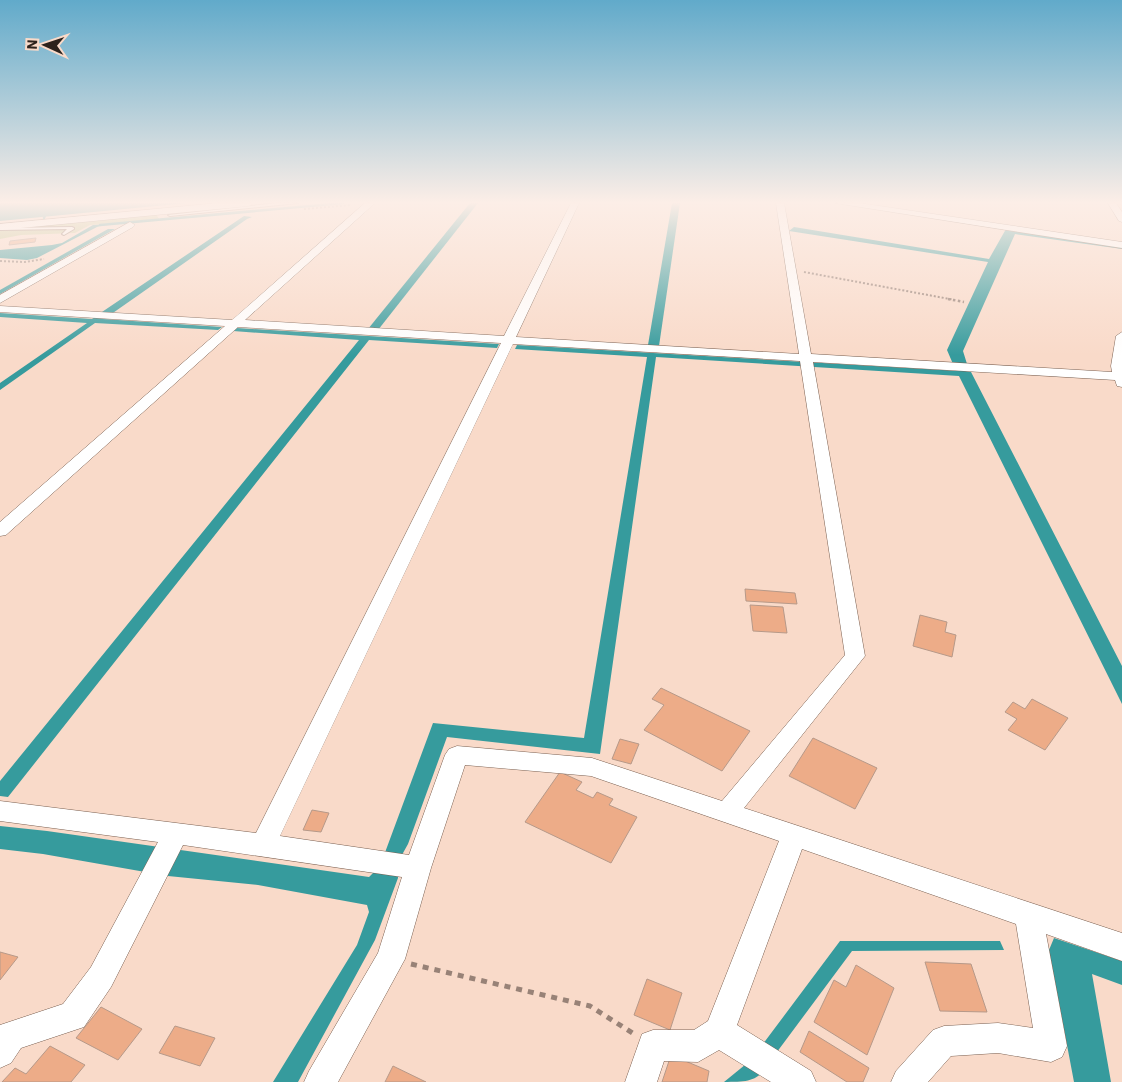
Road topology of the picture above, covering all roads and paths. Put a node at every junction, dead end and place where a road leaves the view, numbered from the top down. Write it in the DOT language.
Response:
graph roads {
  1 [pos="81,253"];
  2 [pos="314,253"];
  3 [pos="551,253"];
  4 [pos="788,253"];
  5 [pos="49,257"];
  6 [pos="0,261"];
  7 [pos="791,270"];
  8 [pos="0,300"];
  9 [pos="964,302"];
  10 [pos="0,309"];
  11 [pos="234,324"];
  12 [pos="1122,336"];
  13 [pos="510,341"];
  14 [pos="807,364"];
  15 [pos="1121,379"];
  16 [pos="0,531"];
  17 [pos="0,811"];
  18 [pos="726,813"];
  19 [pos="176,834"];
  20 [pos="794,836"];
  21 [pos="262,845"];
  22 [pos="412,867"];
  23 [pos="1029,916"];
  24 [pos="1122,947"];
  25 [pos="390,959"];
  26 [pos="719,1032"];
  27 [pos="4,1040"];
  28 [pos="653,1045"];
  29 [pos="789,1075"];
  30 [pos="320,1082"];
  31 [pos="641,1082"];
  32 [pos="907,1082"];
  1 -- 8 [label="street"];
  2 -- 11 [label="street"];
  3 -- 13 [label="street"];
  4 -- 7 [label="street"];
  5 -- 6 [label="path"];
  7 -- 9 [label="path"];
  7 -- 14 [label="street"];
  10 -- 11 [label="street"];
  11 -- 13 [label="street"];
  11 -- 16 [label="street"];
  12 -- 15 [label="street"];
  13 -- 14 [label="street"];
  13 -- 21 [label="street"];
  14 -- 15 [label="street"];
  14 -- 18 [label="street"];
  17 -- 19 [label="street"];
  18 -- 20 [label="street"];
  18 -- 22 [label="street"];
  19 -- 21 [label="street"];
  19 -- 27 [label="street"];
  20 -- 23 [label="street"];
  20 -- 26 [label="street"];
  21 -- 22 [label="street"];
  22 -- 25 [label="street"];
  23 -- 24 [label="street"];
  23 -- 32 [label="street"];
  25 -- 28 [label="path"];
  25 -- 30 [label="street"];
  26 -- 28 [label="street"];
  26 -- 29 [label="street"];
  28 -- 31 [label="street"];
}
